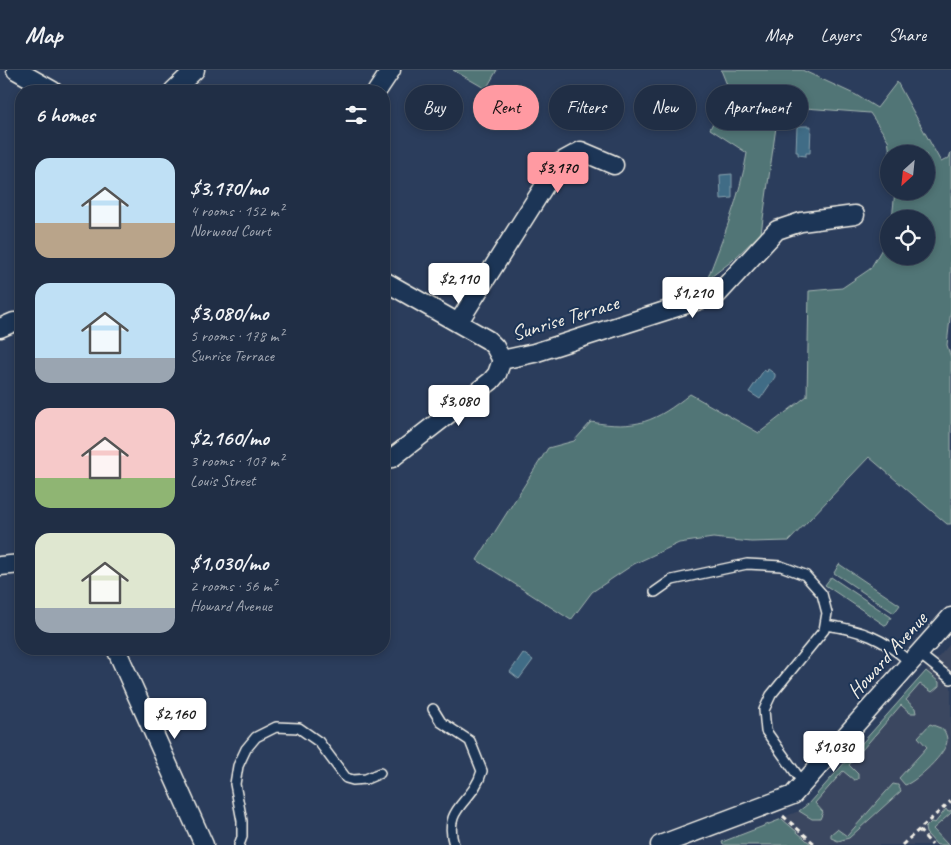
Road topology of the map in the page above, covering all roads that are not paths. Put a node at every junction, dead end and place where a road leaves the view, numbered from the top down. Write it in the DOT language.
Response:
graph roads {
  1 [pos="16,70"];
  2 [pos="195,70"];
  3 [pos="391,70"];
  4 [pos="42,85"];
  5 [pos="179,85"];
  6 [pos="380,85"];
  7 [pos="614,165"];
  8 [pos="855,215"];
  9 [pos="390,284"];
  10 [pos="15,322"];
  11 [pos="458,323"];
  12 [pos="0,328"];
  13 [pos="502,360"];
  14 [pos="390,458"];
  15 [pos="15,565"];
  16 [pos="0,566"];
  17 [pos="655,592"];
  18 [pos="951,617"];
  19 [pos="825,625"];
  20 [pos="119,655"];
  21 [pos="914,658"];
  22 [pos="951,679"];
  23 [pos="433,709"];
  24 [pos="380,774"];
  25 [pos="804,784"];
  26 [pos="204,845"];
  27 [pos="239,845"];
  28 [pos="454,845"];
  29 [pos="660,845"];
  1 -- 4 [label="street"];
  2 -- 5 [label="street"];
  3 -- 6 [label="street"];
  7 -- 11 [label="street"];
  8 -- 13 [label="street, Sunrise Terrace"];
  9 -- 11 [label="street"];
  10 -- 12 [label="street"];
  11 -- 13 [label="street"];
  13 -- 14 [label="street, Sunrise Terrace"];
  15 -- 16 [label="street"];
  17 -- 19 [label="lane"];
  18 -- 21 [label="street, Howard Avenue"];
  19 -- 21 [label="lane"];
  19 -- 25 [label="lane"];
  20 -- 26 [label="street"];
  21 -- 22 [label="lane"];
  21 -- 25 [label="street, Howard Avenue"];
  23 -- 28 [label="lane"];
  24 -- 27 [label="lane"];
  25 -- 29 [label="street, Howard Avenue"];
}
